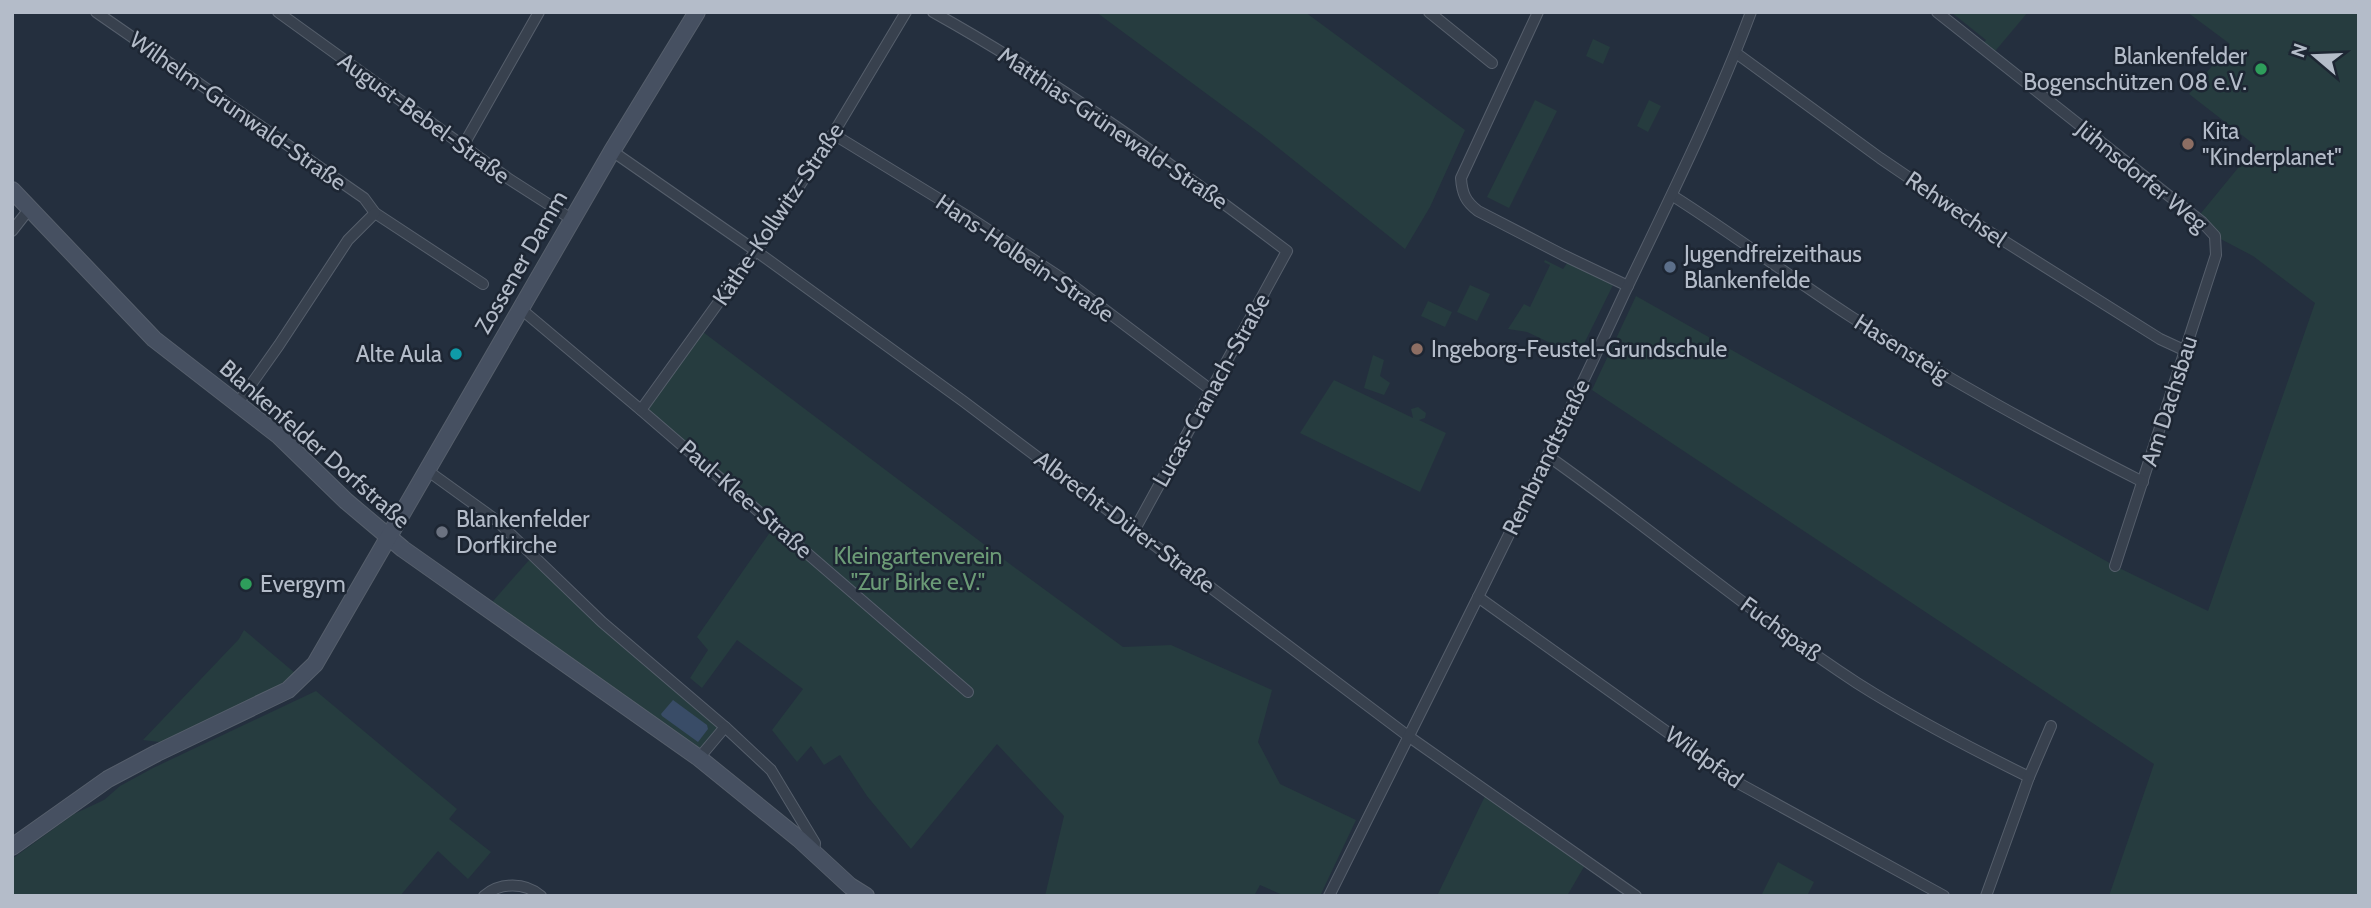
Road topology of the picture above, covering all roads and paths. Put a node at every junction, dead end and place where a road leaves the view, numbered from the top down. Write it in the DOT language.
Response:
graph roads {
  1 [pos="96,12"];
  2 [pos="278,12"];
  3 [pos="697,12"];
  4 [pos="906,12"];
  5 [pos="933,12"];
  6 [pos="1429,12"];
  7 [pos="1538,12"];
  8 [pos="1751,12"];
  9 [pos="1937,12"];
  10 [pos="537,13"];
  11 [pos="1736,53"];
  12 [pos="1492,64"];
  13 [pos="833,134"];
  14 [pos="463,146"];
  15 [pos="612,150"];
  16 [pos="12,190"];
  17 [pos="1673,196"];
  18 [pos="30,208"];
  19 [pos="375,213"];
  20 [pos="573,220"];
  21 [pos="12,231"];
  22 [pos="2215,236"];
  23 [pos="756,251"];
  24 [pos="1287,251"];
  25 [pos="483,284"];
  26 [pos="1628,286"];
  27 [pos="521,309"];
  28 [pos="2186,351"];
  29 [pos="1211,390"];
  30 [pos="238,403"];
  31 [pos="641,410"];
  32 [pos="1548,456"];
  33 [pos="428,471"];
  34 [pos="2143,482"];
  35 [pos="1135,529"];
  36 [pos="389,538"];
  37 [pos="2115,566"];
  38 [pos="1478,597"];
  39 [pos="968,692"];
  40 [pos="2051,726"];
  41 [pos="725,727"];
  42 [pos="1408,736"];
  43 [pos="699,758"];
  44 [pos="2029,777"];
  45 [pos="12,847"];
  46 [pos="814,853"];
  47 [pos="847,891"];
  48 [pos="484,896"];
  49 [pos="541,896"];
  50 [pos="866,896"];
  51 [pos="1329,896"];
  52 [pos="1636,896"];
  53 [pos="1944,896"];
  54 [pos="1986,896"];
  1 -- 19 [label="street, Wilhelm-Grunwald-Straße"];
  2 -- 14 [label="street, August-Bebel-Straße"];
  3 -- 15 [label="main road, Zossener Damm"];
  4 -- 13 [label="street, Käthe-Kollwitz-Straße"];
  5 -- 24 [label="street, Matthias-Grünewald-Straße"];
  6 -- 12 [label="street"];
  7 -- 26 [label="street"];
  8 -- 11 [label="street, Rembrandtstraße"];
  9 -- 22 [label="street, Jühnsdorfer Weg"];
  10 -- 14 [label="street"];
  11 -- 17 [label="street, Rembrandtstraße"];
  11 -- 28 [label="street, Rehwechsel"];
  13 -- 23 [label="street, Käthe-Kollwitz-Straße"];
  13 -- 29 [label="street, Hans-Holbein-Straße"];
  14 -- 20 [label="street, August-Bebel-Straße"];
  15 -- 20 [label="main road, Zossener Damm"];
  15 -- 23 [label="street, Albrecht-Dürer-Straße"];
  16 -- 18 [label="main road, Blankenfelder Dorfstraße"];
  17 -- 26 [label="street, Rembrandtstraße"];
  17 -- 34 [label="street, Hasensteig"];
  18 -- 21 [label="street"];
  18 -- 30 [label="main road, Blankenfelder Dorfstraße"];
  19 -- 25 [label="street, Wilhelm-Grunwald-Straße"];
  19 -- 30 [label="street"];
  20 -- 27 [label="main road, Zossener Damm"];
  22 -- 28 [label="street, Am Dachsbau"];
  23 -- 31 [label="street, Käthe-Kollwitz-Straße"];
  23 -- 35 [label="street, Albrecht-Dürer-Straße"];
  24 -- 29 [label="street, Lucas-Cranach-Straße"];
  26 -- 32 [label="street, Rembrandtstraße"];
  27 -- 31 [label="street, Paul-Klee-Straße"];
  27 -- 33 [label="main road, Zossener Damm"];
  28 -- 34 [label="street, Am Dachsbau"];
  29 -- 35 [label="street, Lucas-Cranach-Straße"];
  30 -- 36 [label="main road, Blankenfelder Dorfstraße"];
  31 -- 39 [label="street, Paul-Klee-Straße"];
  32 -- 38 [label="street, Rembrandtstraße"];
  32 -- 44 [label="street, Fuchspaß"];
  33 -- 36 [label="main road, Zossener Damm"];
  33 -- 41 [label="street, Blankenfelder Dorfstraße"];
  34 -- 37 [label="street, Am Dachsbau"];
  35 -- 42 [label="street, Albrecht-Dürer-Straße"];
  36 -- 43 [label="main road, Blankenfelder Dorfstraße"];
  36 -- 45 [label="main road, Zossener Damm"];
  38 -- 42 [label="street, Rembrandtstraße"];
  38 -- 53 [label="street, Wildpfad"];
  40 -- 44 [label="street"];
  41 -- 43 [label="street"];
  41 -- 46 [label="street, Blankenfelder Dorfstraße"];
  42 -- 51 [label="street, Rembrandtstraße"];
  42 -- 52 [label="street, Albrecht-Dürer-Straße"];
  43 -- 46 [label="main road, Blankenfelder Dorfstraße"];
  44 -- 54 [label="street"];
  46 -- 47 [label="main road, Blankenfelder Dorfstraße"];
  47 -- 50 [label="main road, Blankenfelder Dorfstraße"];
  48 -- 49 [label="street"];
}
